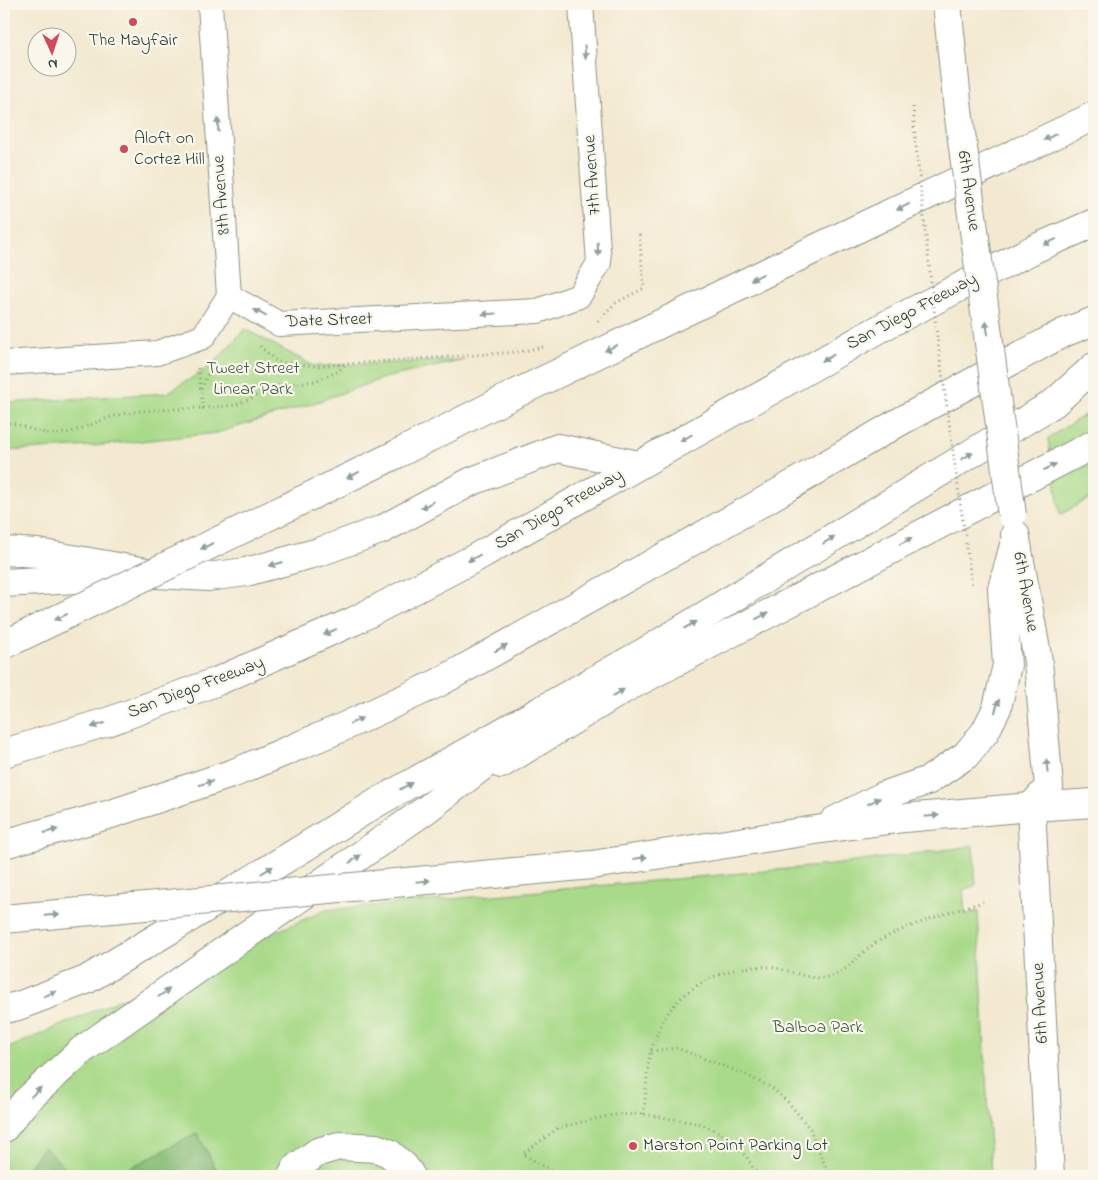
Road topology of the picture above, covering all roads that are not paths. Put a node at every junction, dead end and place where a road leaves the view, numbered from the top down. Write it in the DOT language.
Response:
graph roads {
  1 [pos="210,4"];
  2 [pos="581,4"];
  3 [pos="947,4"];
  4 [pos="1094,116"];
  5 [pos="1094,223"];
  6 [pos="229,296"];
  7 [pos="538,312"];
  8 [pos="1094,320"];
  9 [pos="4,363"];
  10 [pos="1094,367"];
  11 [pos="1094,444"];
  12 [pos="638,465"];
  13 [pos="1014,526"];
  14 [pos="4,551"];
  15 [pos="158,574"];
  16 [pos="4,583"];
  17 [pos="4,645"];
  18 [pos="648,650"];
  19 [pos="4,753"];
  20 [pos="1094,803"];
  21 [pos="1031,807"];
  22 [pos="427,809"];
  23 [pos="814,830"];
  24 [pos="4,844"];
  25 [pos="4,919"];
  26 [pos="4,1009"];
  27 [pos="4,1128"];
  28 [pos="292,1176"];
  29 [pos="411,1176"];
  30 [pos="1050,1176"];
  6 -- 1 [label="street, 8th Avenue, one-way"];
  2 -- 7 [label="street, 7th Avenue, one-way"];
  13 -- 3 [label="main road, 6th Avenue, one-way, bridge"];
  4 -- 17 [label="main road, one-way, bridge"];
  5 -- 12 [label="main road, San Diego Freeway, one-way"];
  7 -- 6 [label="street, Date Street, one-way"];
  6 -- 9 [label="street"];
  24 -- 8 [label="main road, one-way"];
  18 -- 10 [label="main road, one-way"];
  22 -- 11 [label="main road, one-way"];
  12 -- 15 [label="main road, one-way"];
  12 -- 19 [label="main road, San Diego Freeway, one-way"];
  21 -- 13 [label="main road, 6th Avenue, one-way"];
  23 -- 13 [label="main road, one-way"];
  14 -- 15 [label="main road"];
  15 -- 16 [label="main road"];
  18 -- 22 [label="main road"];
  26 -- 18 [label="main road, one-way"];
  20 -- 21 [label="main road"];
  23 -- 21 [label="main road, one-way"];
  21 -- 30 [label="main road, 6th Avenue"];
  27 -- 22 [label="main road, one-way"];
  25 -- 23 [label="main road, one-way, bridge"];
  28 -- 29 [label="main road"];
}
